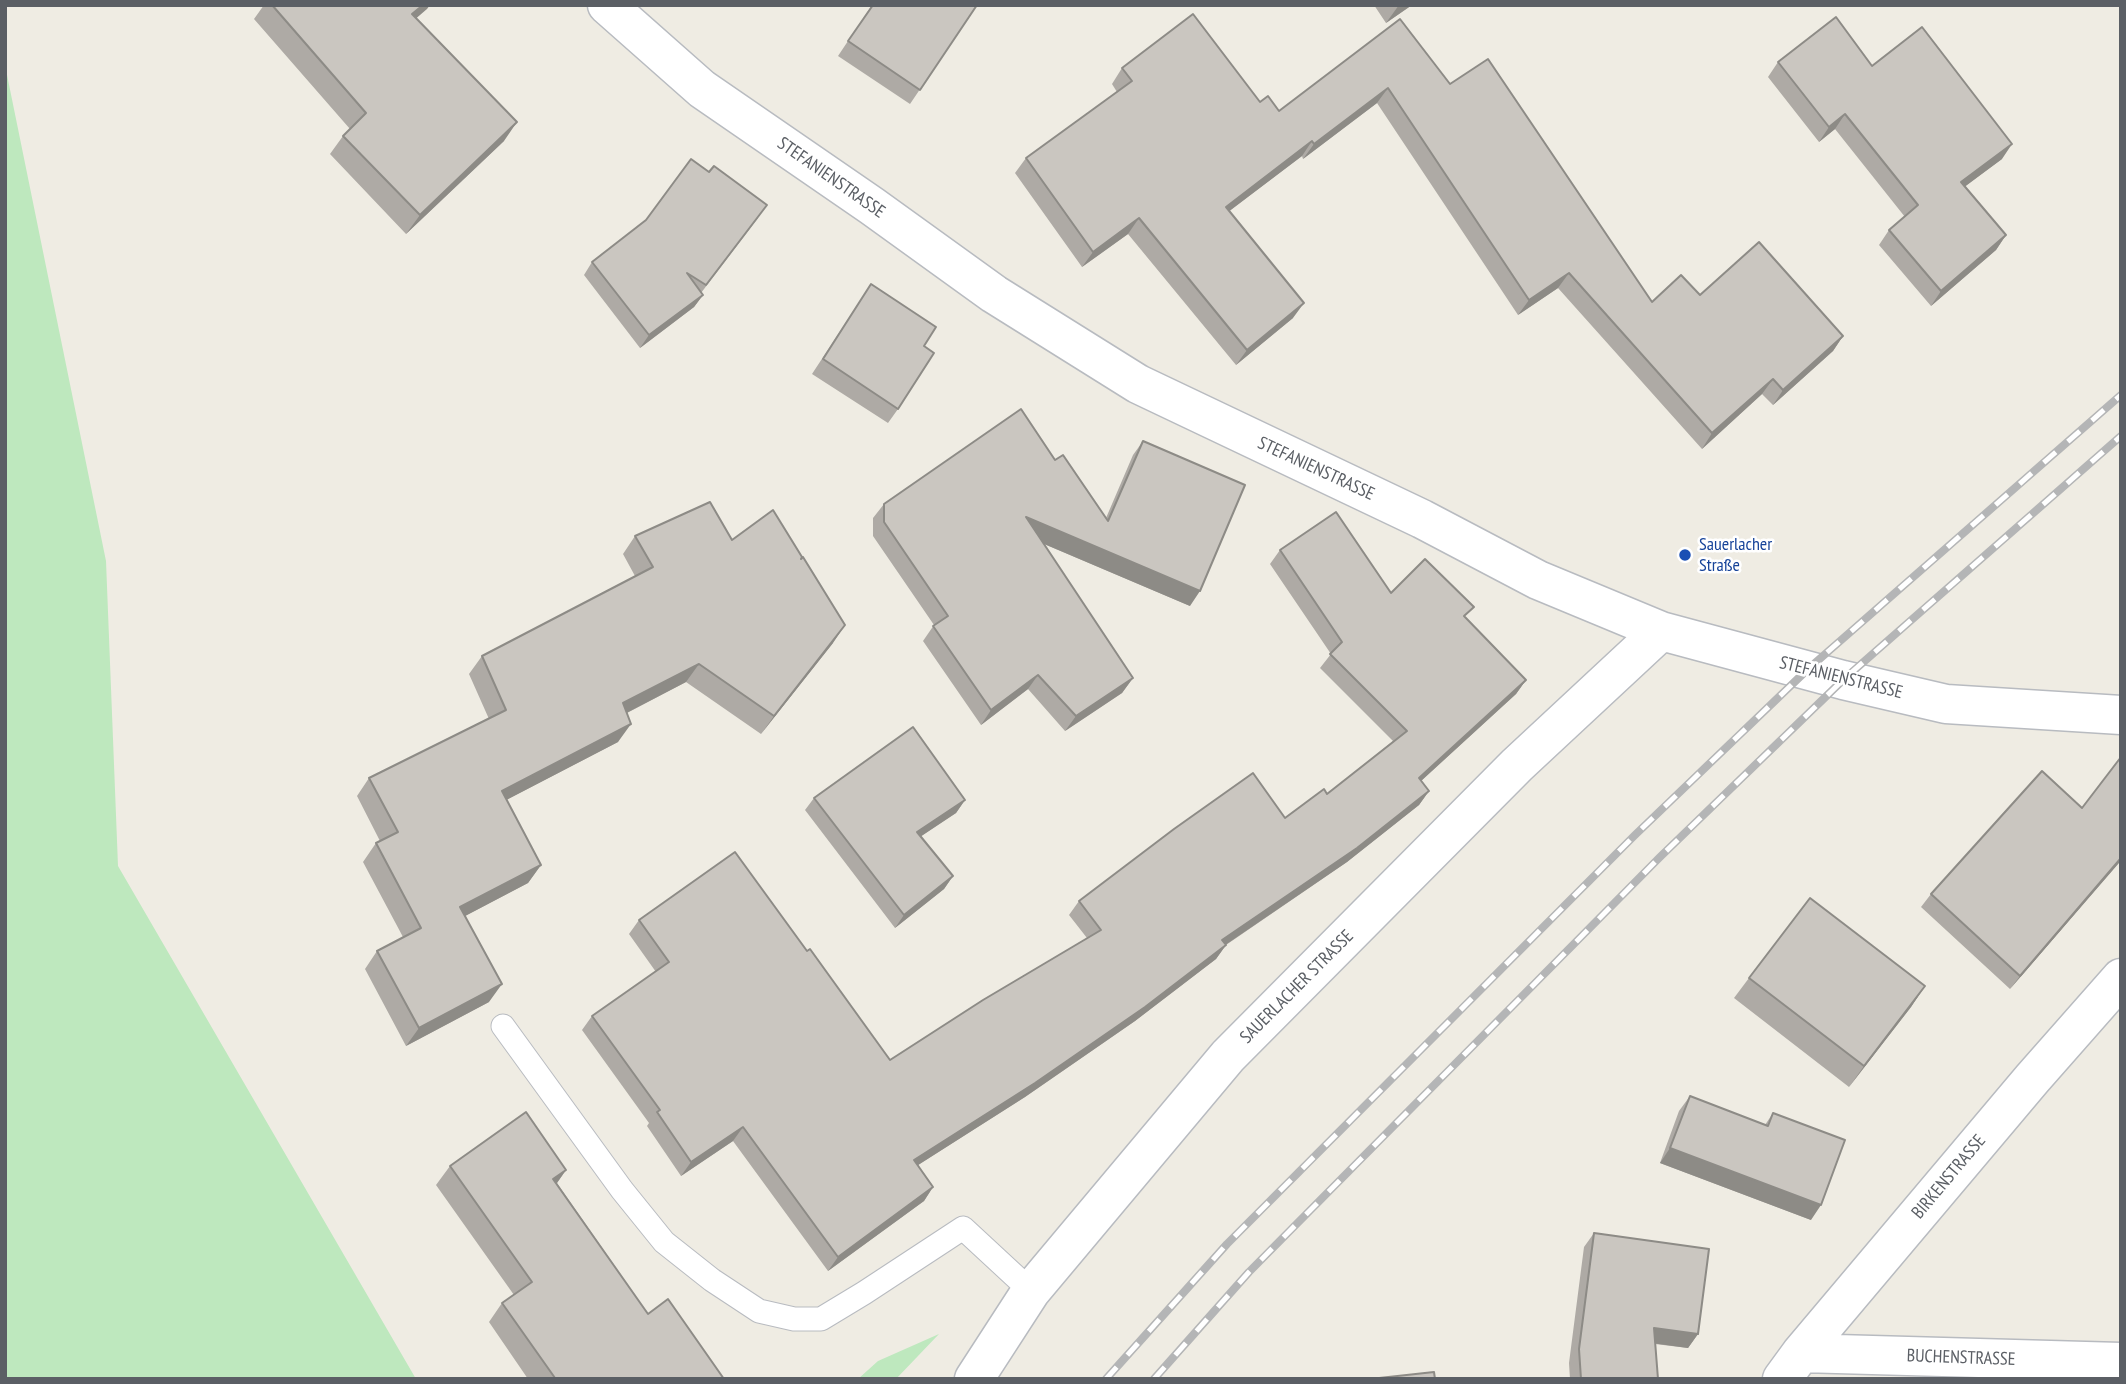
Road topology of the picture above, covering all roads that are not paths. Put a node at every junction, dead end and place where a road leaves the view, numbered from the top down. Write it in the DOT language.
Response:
graph roads {
  1 [pos="607,5"];
  2 [pos="1661,631"];
  3 [pos="2121,715"];
  4 [pos="2121,978"];
  5 [pos="503,1026"];
  6 [pos="1031,1291"];
  7 [pos="2121,1362"];
  8 [pos="1791,1366"];
  9 [pos="974,1379"];
  1 -- 2 [label="street, STEFANIENSTRASSE"];
  2 -- 3 [label="street, STEFANIENSTRASSE"];
  2 -- 6 [label="street, SAUERLACHER STRASSE"];
  4 -- 8 [label="street, BIRKENSTRASSE"];
  5 -- 6 [label="lane"];
  6 -- 9 [label="street, SAUERLACHER STRASSE"];
  7 -- 8 [label="street, BUCHENSTRASSE"];
}
